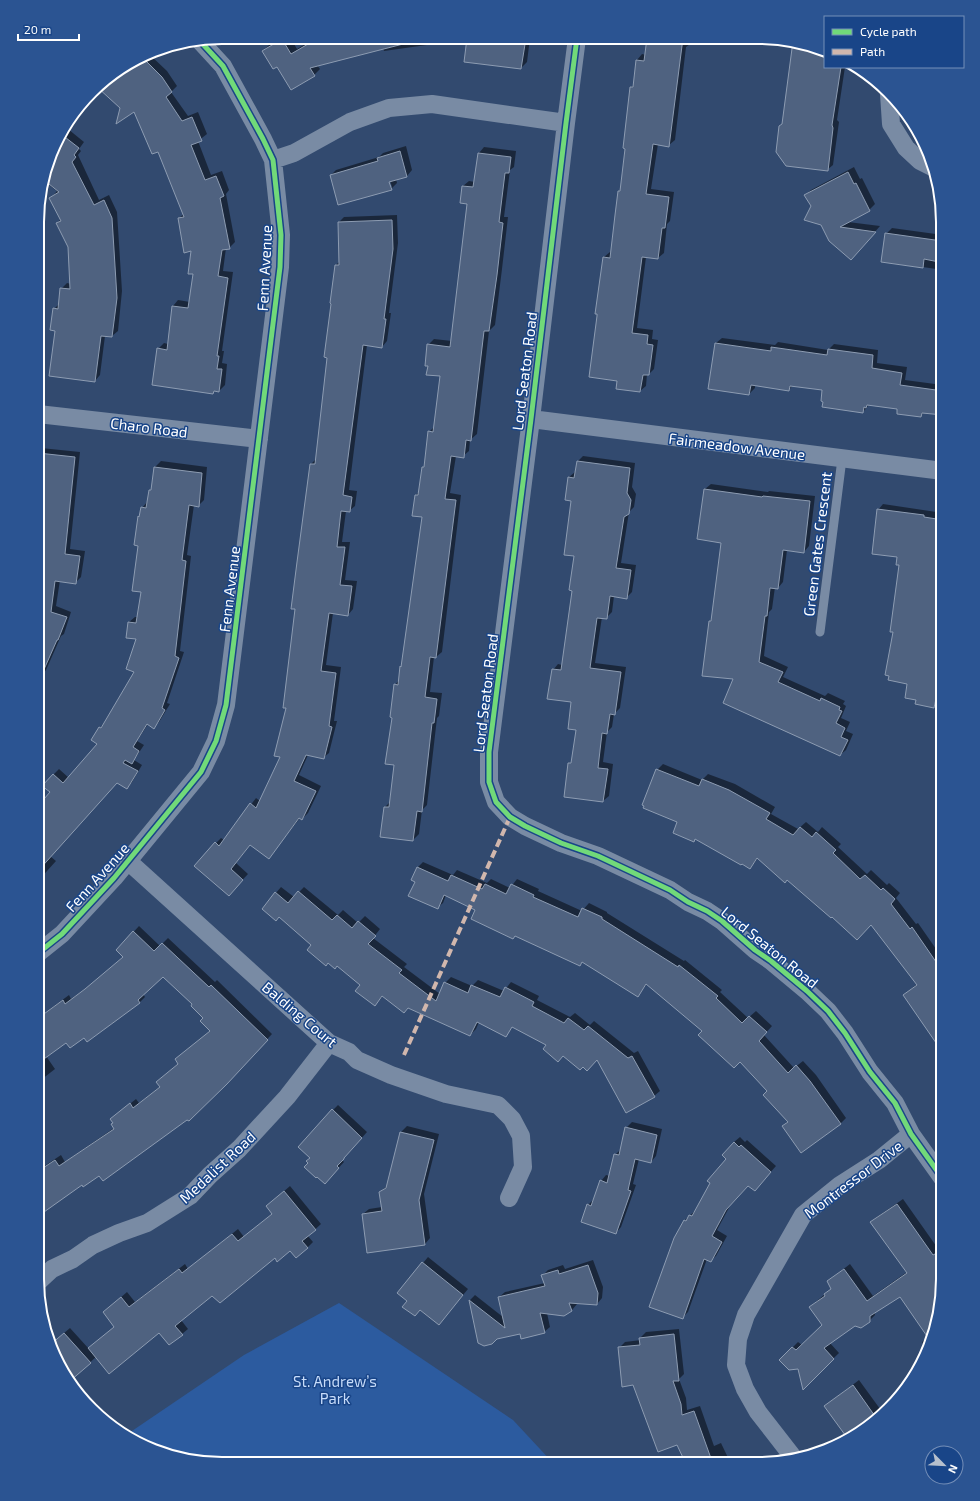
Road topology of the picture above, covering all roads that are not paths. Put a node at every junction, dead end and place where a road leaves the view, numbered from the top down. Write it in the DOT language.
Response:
graph roads {
  1 [pos="576,44"];
  2 [pos="204,45"];
  3 [pos="890,102"];
  4 [pos="566,123"];
  5 [pos="273,160"];
  6 [pos="927,164"];
  7 [pos="44,415"];
  8 [pos="531,419"];
  9 [pos="259,439"];
  10 [pos="842,459"];
  11 [pos="936,470"];
  12 [pos="820,632"];
  13 [pos="129,862"];
  14 [pos="44,949"];
  15 [pos="329,1043"];
  16 [pos="911,1134"];
  17 [pos="936,1168"];
  18 [pos="509,1198"];
  19 [pos="44,1276"];
  20 [pos="791,1454"];
  1 -- 4 [label="street, Lord Seaton Road"];
  2 -- 5 [label="street, Fenn Avenue"];
  3 -- 6 [label="street"];
  4 -- 5 [label="street"];
  4 -- 8 [label="street, Lord Seaton Road"];
  5 -- 9 [label="street, Fenn Avenue"];
  7 -- 9 [label="street, Charo Road"];
  8 -- 10 [label="street, Fairmeadow Avenue"];
  8 -- 16 [label="street, Lord Seaton Road"];
  9 -- 13 [label="street, Fenn Avenue"];
  10 -- 11 [label="street, Fairmeadow Avenue"];
  10 -- 12 [label="lane, Green Gates Crescent"];
  13 -- 14 [label="street, Fenn Avenue"];
  13 -- 15 [label="street, Balding Court"];
  15 -- 18 [label="street, Balding Court"];
  15 -- 19 [label="street, Medalist Road"];
  16 -- 17 [label="street, Lord Seaton Road"];
  16 -- 20 [label="street, Montressor Drive"];
}
